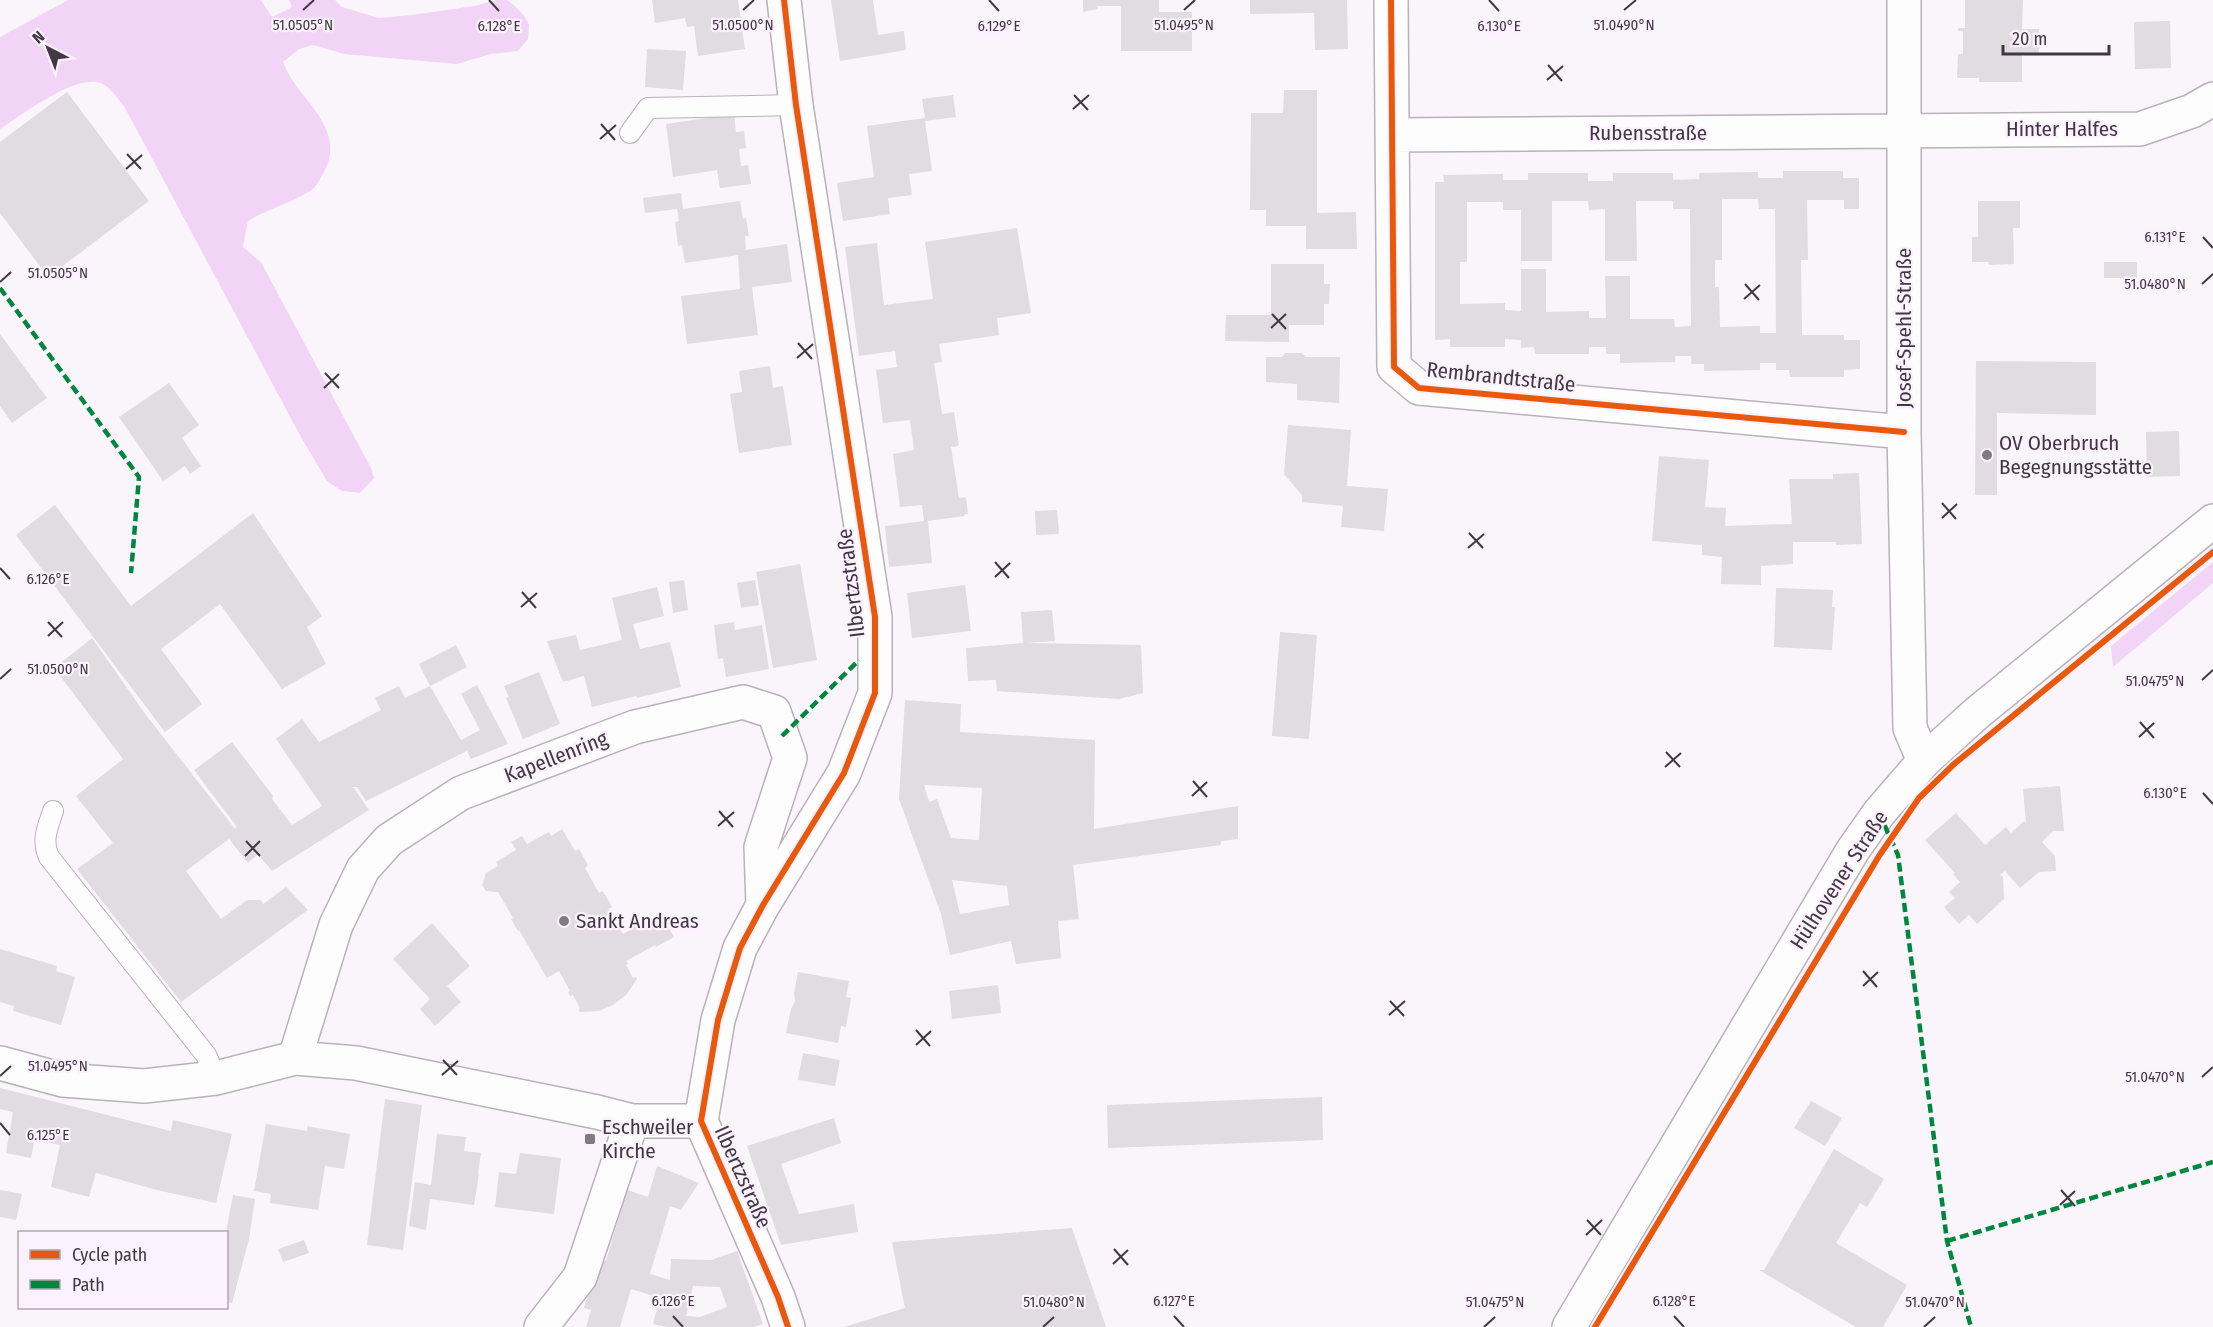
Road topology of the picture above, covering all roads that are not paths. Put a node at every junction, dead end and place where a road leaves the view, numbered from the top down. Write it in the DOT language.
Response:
graph roads {
  1 [pos="784,0"];
  2 [pos="1391,0"];
  3 [pos="1904,0"];
  4 [pos="2213,99"];
  5 [pos="796,105"];
  6 [pos="1905,130"];
  7 [pos="630,133"];
  8 [pos="1392,135"];
  9 [pos="1904,432"];
  10 [pos="2213,521"];
  11 [pos="1924,761"];
  12 [pos="53,811"];
  13 [pos="763,905"];
  14 [pos="295,1058"];
  15 [pos="0,1063"];
  16 [pos="216,1078"];
  17 [pos="632,1121"];
  18 [pos="701,1121"];
  19 [pos="541,1327"];
  20 [pos="788,1327"];
  21 [pos="1569,1327"];
  1 -- 5 [label="street, Ilbertzstraße"];
  2 -- 8 [label="street, Rembrandtstraße"];
  3 -- 6 [label="street, Josef-Spehl-Straße"];
  4 -- 6 [label="street, Hinter Halfes"];
  5 -- 7 [label="lane"];
  5 -- 13 [label="street, Ilbertzstraße"];
  6 -- 8 [label="street, Rubensstraße"];
  6 -- 9 [label="street, Josef-Spehl-Straße"];
  8 -- 9 [label="street, Rembrandtstraße"];
  9 -- 11 [label="street, Josef-Spehl-Straße"];
  10 -- 11 [label="street, Hülhovener Straße"];
  11 -- 21 [label="street, Hülhovener Straße"];
  12 -- 16 [label="lane"];
  13 -- 14 [label="street, Kapellenring"];
  13 -- 18 [label="street, Ilbertzstraße"];
  14 -- 16 [label="street"];
  14 -- 17 [label="street"];
  15 -- 16 [label="street"];
  17 -- 18 [label="street"];
  17 -- 19 [label="street"];
  18 -- 20 [label="street, Ilbertzstraße"];
}
